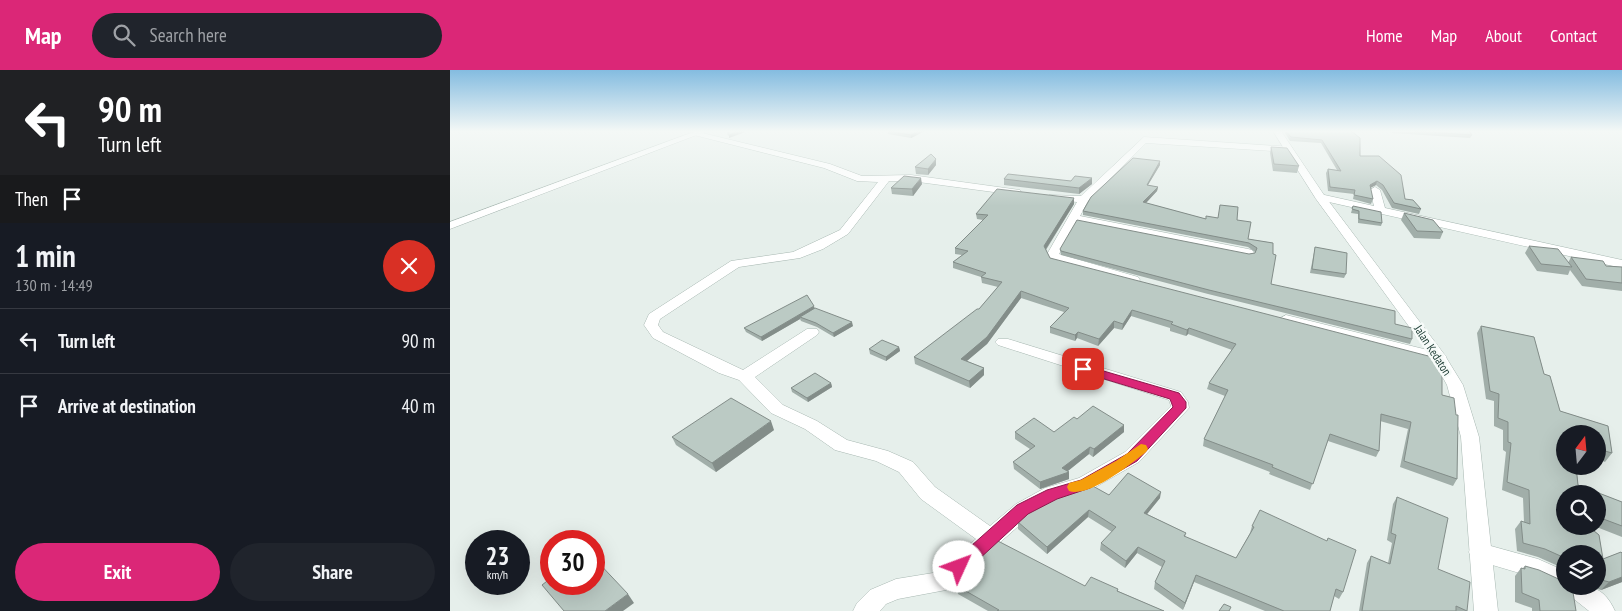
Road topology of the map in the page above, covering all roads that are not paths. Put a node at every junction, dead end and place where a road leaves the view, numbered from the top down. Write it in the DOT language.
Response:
graph roads {
  1 [pos="636,156"];
  2 [pos="791,156"];
  3 [pos="1127,156"];
  4 [pos="1294,156"];
  5 [pos="886,180"];
  6 [pos="1375,190"];
  7 [pos="1026,193"];
  8 [pos="1045,196"];
  9 [pos="1320,197"];
  10 [pos="1084,199"];
  11 [pos="1380,209"];
  12 [pos="1074,218"];
  13 [pos="450,226"];
  14 [pos="1248,252"];
  15 [pos="1622,264"];
  16 [pos="1148,284"];
  17 [pos="1270,315"];
  18 [pos="812,332"];
  19 [pos="1003,342"];
  20 [pos="1439,357"];
  21 [pos="745,376"];
  22 [pos="990,538"];
  23 [pos="1480,552"];
  24 [pos="1556,578"];
  25 [pos="1587,595"];
  26 [pos="864,611"];
  27 [pos="1486,611"];
  28 [pos="1603,611"];
  1 -- 13 [label="street"];
  2 -- 5 [label="street"];
  3 -- 10 [label="street"];
  4 -- 9 [label="street, Jalan Kedaton"];
  5 -- 7 [label="street"];
  5 -- 21 [label="street"];
  6 -- 11 [label="street"];
  8 -- 10 [label="street"];
  9 -- 11 [label="street"];
  9 -- 20 [label="street, Jalan Kedaton"];
  10 -- 12 [label="street"];
  11 -- 15 [label="street"];
  12 -- 14 [label="street"];
  12 -- 16 [label="street"];
  17 -- 20 [label="street"];
  18 -- 21 [label="street"];
  19 -- 22 [label="street"];
  20 -- 23 [label="street, Jalan Kedaton"];
  21 -- 22 [label="street"];
  22 -- 26 [label="street"];
  23 -- 24 [label="street"];
  23 -- 27 [label="street, Jalan Kedaton"];
  25 -- 28 [label="street"];
}
